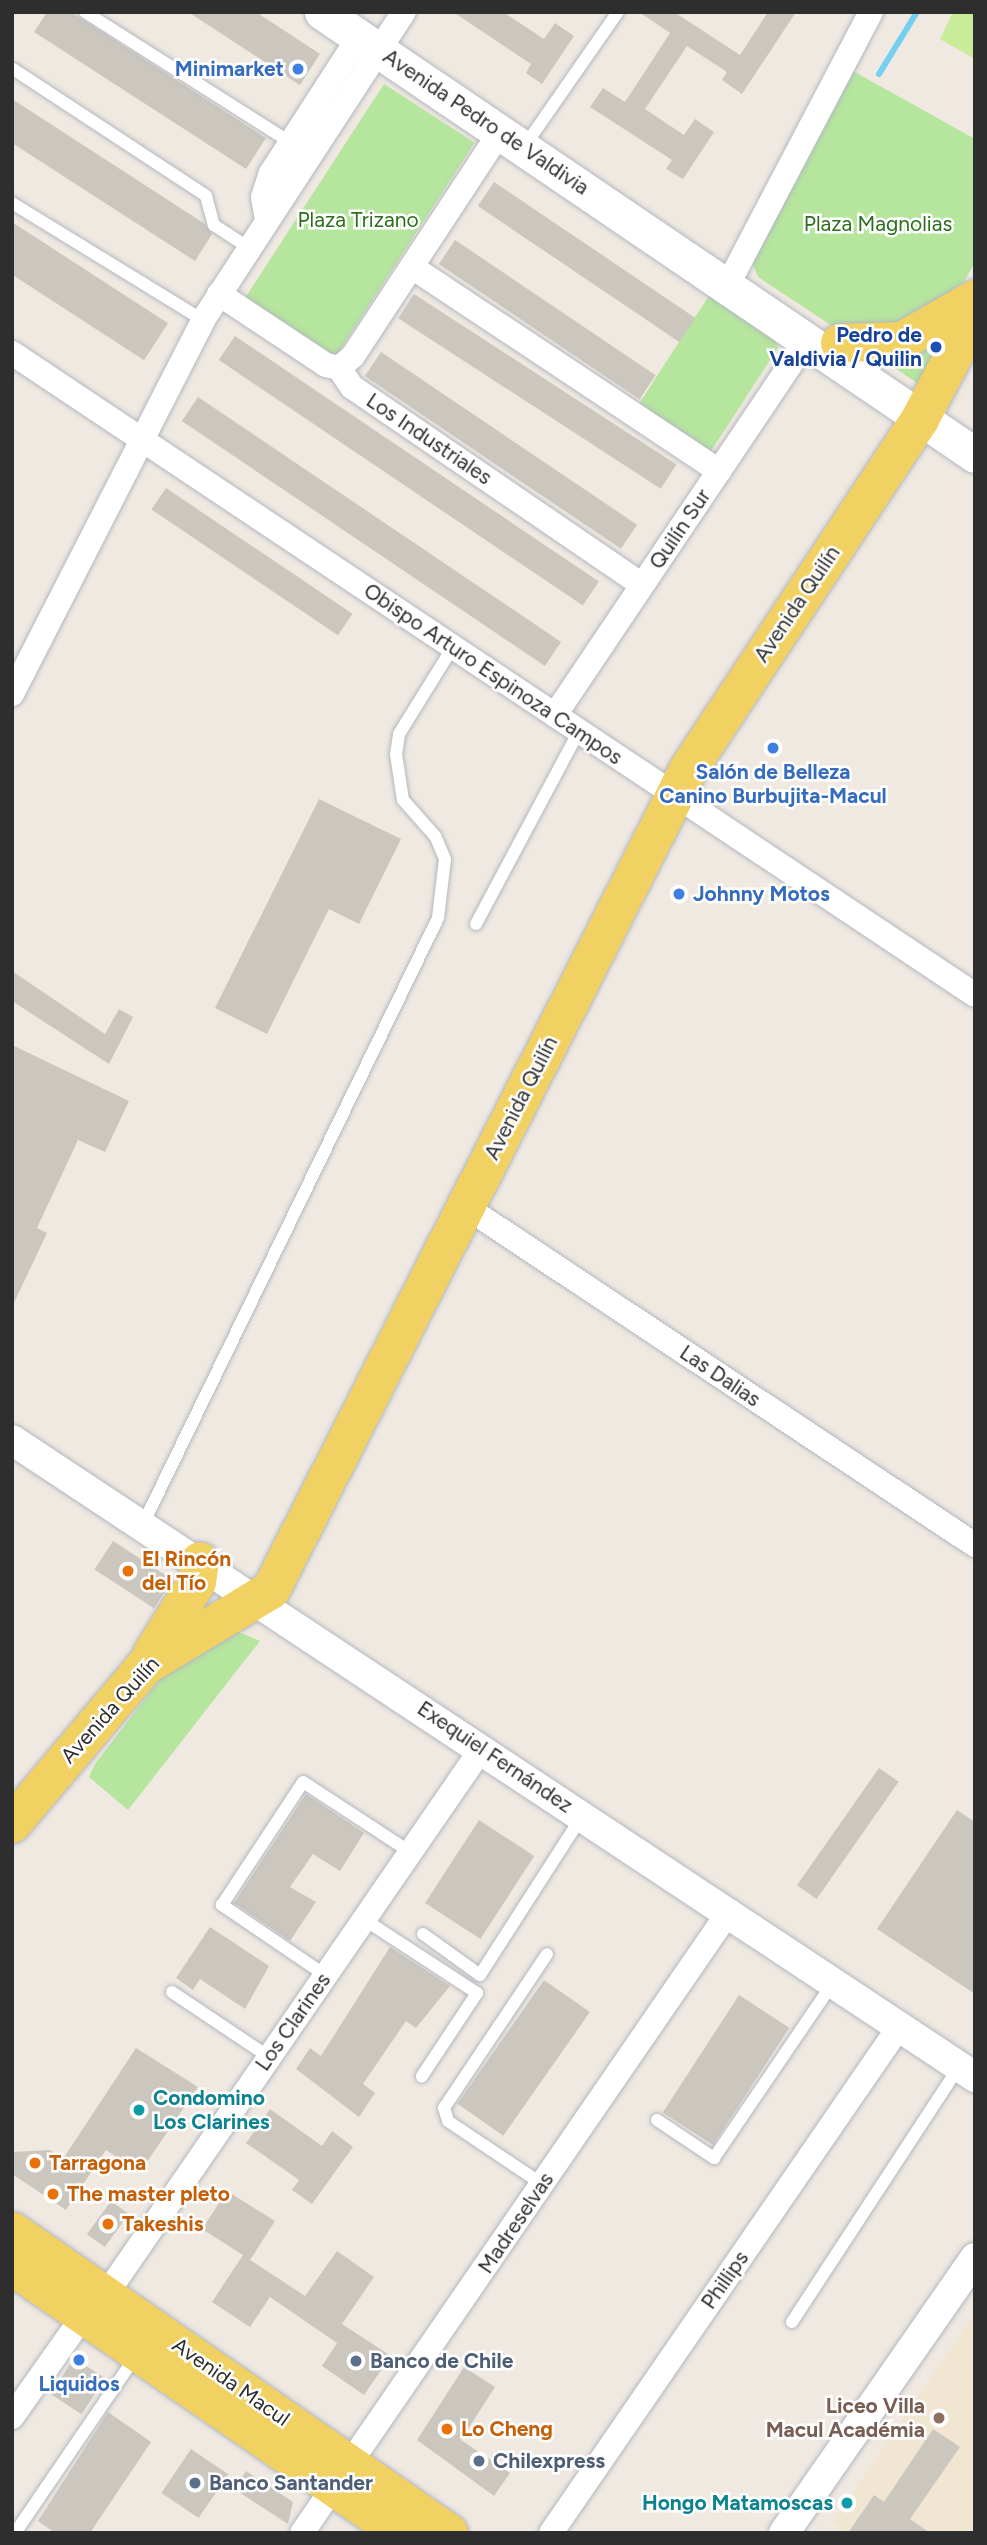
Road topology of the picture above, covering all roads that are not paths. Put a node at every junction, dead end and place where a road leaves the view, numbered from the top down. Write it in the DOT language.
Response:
graph roads {
  1 [pos="85,12"];
  2 [pos="322,12"];
  3 [pos="404,12"];
  4 [pos="618,12"];
  5 [pos="871,12"];
  6 [pos="369,43"];
  7 [pos="13,69"];
  8 [pos="512,139"];
  9 [pos="290,142"];
  10 [pos="12,203"];
  11 [pos="267,220"];
  12 [pos="249,248"];
  13 [pos="412,267"];
  14 [pos="729,283"];
  15 [pos="219,294"];
  16 [pos="975,299"];
  17 [pos="975,315"];
  18 [pos="203,320"];
  19 [pos="822,343"];
  20 [pos="12,353"];
  21 [pos="339,368"];
  22 [pos="925,410"];
  23 [pos="975,431"];
  24 [pos="141,438"];
  25 [pos="975,455"];
  26 [pos="719,471"];
  27 [pos="642,585"];
  28 [pos="453,647"];
  29 [pos="12,694"];
  30 [pos="555,715"];
  31 [pos="579,731"];
  32 [pos="675,795"];
  33 [pos="476,924"];
  34 [pos="975,995"];
  35 [pos="466,1207"];
  36 [pos="12,1440"];
  37 [pos="143,1524"];
  38 [pos="975,1545"];
  39 [pos="200,1561"];
  40 [pos="260,1601"];
  41 [pos="145,1666"];
  42 [pos="482,1748"];
  43 [pos="582,1815"];
  44 [pos="12,1824"];
  45 [pos="410,1852"];
  46 [pos="728,1913"];
  47 [pos="365,1920"];
  48 [pos="423,1934"];
  49 [pos="548,1954"];
  50 [pos="326,1975"];
  51 [pos="833,1983"];
  52 [pos="172,1992"];
  53 [pos="899,2026"];
  54 [pos="269,2057"];
  55 [pos="967,2072"];
  56 [pos="422,2076"];
  57 [pos="657,2120"];
  58 [pos="542,2185"];
  59 [pos="12,2231"];
  60 [pos="975,2258"];
  61 [pos="12,2266"];
  62 [pos="94,2305"];
  63 [pos="792,2322"];
  64 [pos="138,2353"];
  65 [pos="12,2417"];
  66 [pos="342,2476"];
  67 [pos="15,2533"];
  68 [pos="302,2533"];
  69 [pos="400,2533"];
  70 [pos="449,2533"];
  71 [pos="551,2533"];
  72 [pos="784,2533"];
  1 -- 9 [label="lane"];
  2 -- 6 [label="main road, Avenida Pedro de Valdivia"];
  3 -- 6 [label="street"];
  4 -- 8 [label="lane"];
  5 -- 14 [label="street"];
  6 -- 8 [label="main road, Avenida Pedro de Valdivia"];
  6 -- 9 [label="street"];
  6 -- 11 [label="street"];
  7 -- 12 [label="lane"];
  8 -- 13 [label="street"];
  8 -- 14 [label="main road, Avenida Pedro de Valdivia"];
  9 -- 11 [label="street"];
  10 -- 18 [label="lane"];
  11 -- 12 [label="street"];
  12 -- 15 [label="street"];
  13 -- 21 [label="street"];
  13 -- 26 [label="street"];
  14 -- 19 [label="main road, Avenida Pedro de Valdivia"];
  15 -- 18 [label="street"];
  15 -- 21 [label="street, Los Industriales"];
  16 -- 19 [label="main road"];
  17 -- 22 [label="main road, Avenida Quilín"];
  18 -- 24 [label="street"];
  19 -- 22 [label="main road, Avenida Pedro de Valdivia"];
  19 -- 26 [label="street, Quilín Sur"];
  20 -- 24 [label="street, Obispo Arturo Espinoza Campos"];
  21 -- 27 [label="street, Los Industriales"];
  22 -- 23 [label="main road, Avenida Pedro de Valdivia"];
  22 -- 25 [label="main road, Avenida Pedro de Valdivia"];
  22 -- 32 [label="main road, Avenida Quilín"];
  24 -- 28 [label="street, Obispo Arturo Espinoza Campos"];
  24 -- 29 [label="street"];
  26 -- 27 [label="street, Quilín Sur"];
  27 -- 30 [label="street, Quilín Sur"];
  28 -- 30 [label="street, Obispo Arturo Espinoza Campos"];
  28 -- 37 [label="lane"];
  30 -- 31 [label="street, Obispo Arturo Espinoza Campos"];
  31 -- 32 [label="street, Obispo Arturo Espinoza Campos"];
  31 -- 33 [label="lane"];
  32 -- 34 [label="street, Obispo Arturo Espinoza Campos"];
  32 -- 35 [label="main road, Avenida Quilín"];
  35 -- 38 [label="street, Las Dalias"];
  35 -- 40 [label="main road, Avenida Quilín"];
  36 -- 37 [label="street, Exequiel Fernández"];
  37 -- 39 [label="street, Exequiel Fernández"];
  39 -- 40 [label="street, Exequiel Fernández"];
  39 -- 41 [label="main road"];
  40 -- 41 [label="main road, Avenida Quilín"];
  40 -- 42 [label="street, Exequiel Fernández"];
  41 -- 44 [label="main road, Avenida Quilín"];
  42 -- 43 [label="street, Exequiel Fernández"];
  42 -- 45 [label="street, Los Clarines"];
  43 -- 46 [label="street, Exequiel Fernández"];
  43 -- 48 [label="lane"];
  45 -- 47 [label="street, Los Clarines"];
  45 -- 50 [label="lane"];
  46 -- 51 [label="street, Exequiel Fernández"];
  46 -- 58 [label="street, Madreselvas"];
  47 -- 50 [label="street, Los Clarines"];
  47 -- 56 [label="lane"];
  49 -- 58 [label="lane"];
  50 -- 54 [label="street, Los Clarines"];
  51 -- 53 [label="street, Exequiel Fernández"];
  51 -- 57 [label="lane"];
  52 -- 54 [label="lane"];
  53 -- 55 [label="street, Exequiel Fernández"];
  53 -- 71 [label="street, Phillips"];
  54 -- 62 [label="street, Los Clarines"];
  55 -- 63 [label="lane"];
  58 -- 66 [label="street, Madreselvas"];
  59 -- 62 [label="main road, Avenida Macul"];
  60 -- 72 [label="street"];
  61 -- 62 [label="main road, Avenida Macul"];
  62 -- 64 [label="main road, Avenida Macul"];
  62 -- 65 [label="street, Los Clarines"];
  62 -- 66 [label="main road, Avenida Macul"];
  64 -- 66 [label="main road, Avenida Macul"];
  64 -- 67 [label="lane"];
  66 -- 68 [label="street, Madreselvas"];
  66 -- 69 [label="main road, Avenida Macul"];
  66 -- 70 [label="main road, Avenida Macul"];
}
